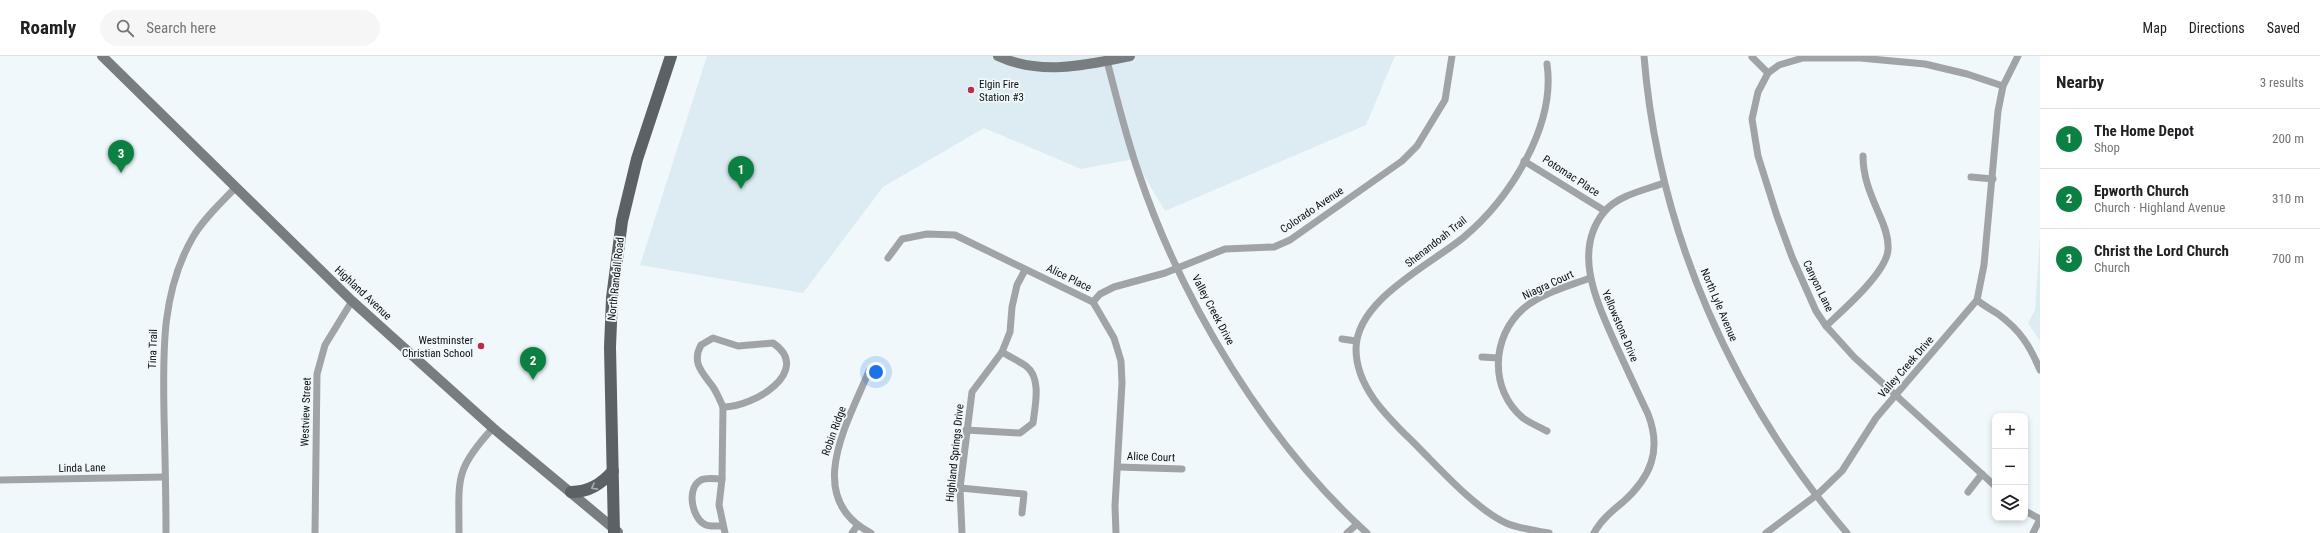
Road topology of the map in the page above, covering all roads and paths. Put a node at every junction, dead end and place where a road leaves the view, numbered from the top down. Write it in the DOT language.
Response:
graph roads {
  1 [pos="102,56"];
  2 [pos="671,56"];
  3 [pos="998,56"];
  4 [pos="1130,56"];
  5 [pos="1452,56"];
  6 [pos="1644,56"];
  7 [pos="2018,56"];
  8 [pos="1752,57"];
  9 [pos="1107,61"];
  10 [pos="1547,64"];
  11 [pos="1768,73"];
  12 [pos="2004,86"];
  13 [pos="1863,156"];
  14 [pos="1524,161"];
  15 [pos="1971,177"];
  16 [pos="1993,179"];
  17 [pos="1664,183"];
  18 [pos="236,187"];
  19 [pos="1605,211"];
  20 [pos="888,258"];
  21 [pos="1178,268"];
  22 [pos="1025,270"];
  23 [pos="1590,278"];
  24 [pos="1977,300"];
  25 [pos="352,301"];
  26 [pos="1093,302"];
  27 [pos="1826,326"];
  28 [pos="1342,339"];
  29 [pos="1356,341"];
  30 [pos="1002,352"];
  31 [pos="1482,357"];
  32 [pos="1498,358"];
  33 [pos="2040,370"];
  34 [pos="869,371"];
  35 [pos="1896,395"];
  36 [pos="723,407"];
  37 [pos="493,428"];
  38 [pos="966,430"];
  39 [pos="1547,431"];
  40 [pos="1118,467"];
  41 [pos="1182,469"];
  42 [pos="613,471"];
  43 [pos="1982,474"];
  44 [pos="165,478"];
  45 [pos="722,479"];
  46 [pos="0,480"];
  47 [pos="1994,485"];
  48 [pos="960,488"];
  49 [pos="571,492"];
  50 [pos="1968,492"];
  51 [pos="1818,494"];
  52 [pos="1022,513"];
  53 [pos="2028,513"];
  54 [pos="2040,519"];
  55 [pos="1357,524"];
  56 [pos="857,526"];
  57 [pos="723,530"];
  58 [pos="616,531"];
  59 [pos="166,533"];
  60 [pos="315,533"];
  61 [pos="459,533"];
  62 [pos="852,533"];
  63 [pos="872,533"];
  64 [pos="962,533"];
  65 [pos="1116,533"];
  66 [pos="1346,533"];
  67 [pos="1367,533"];
  68 [pos="1549,533"];
  69 [pos="1594,533"];
  70 [pos="1766,533"];
  71 [pos="1847,533"];
  72 [pos="2033,533"];
  1 -- 18 [label="main road, Highland Avenue"];
  2 -- 42 [label="main road, North Randall Road"];
  3 -- 9 [label="main road"];
  4 -- 9 [label="main road"];
  5 -- 21 [label="street, Colorado Avenue"];
  6 -- 17 [label="street, North Lyle Avenue"];
  7 -- 12 [label="street, Valley Creek Drive"];
  8 -- 11 [label="street"];
  9 -- 21 [label="street, Valley Creek Drive"];
  10 -- 14 [label="street, Shenandoah Trail"];
  11 -- 12 [label="street"];
  11 -- 27 [label="street, Canyon Lane"];
  12 -- 16 [label="street, Valley Creek Drive"];
  13 -- 27 [label="street"];
  14 -- 19 [label="street, Potomac Place"];
  14 -- 29 [label="street, Shenandoah Trail"];
  15 -- 16 [label="street"];
  16 -- 24 [label="street, Valley Creek Drive"];
  17 -- 19 [label="street, Yellowstone Drive"];
  17 -- 51 [label="street, North Lyle Avenue"];
  18 -- 25 [label="main road, Highland Avenue"];
  18 -- 44 [label="street, Tina Trail"];
  19 -- 23 [label="street, Yellowstone Drive"];
  20 -- 22 [label="street, Alice Place"];
  21 -- 26 [label="street, Colorado Avenue"];
  21 -- 55 [label="street, Valley Creek Drive"];
  22 -- 26 [label="street, Alice Place"];
  22 -- 30 [label="street, Highland Springs Drive"];
  23 -- 32 [label="street, Niagra Court"];
  23 -- 69 [label="street, Yellowstone Drive"];
  24 -- 33 [label="street"];
  24 -- 35 [label="street, Valley Creek Drive"];
  25 -- 37 [label="main road, Highland Avenue"];
  25 -- 60 [label="street, Westview Street"];
  26 -- 40 [label="street, Alice Place"];
  27 -- 35 [label="street, Canyon Lane"];
  28 -- 29 [label="street"];
  29 -- 68 [label="street, Shenandoah Trail"];
  30 -- 38 [label="street, Highland Springs Drive"];
  30 -- 38 [label="street"];
  31 -- 32 [label="street"];
  32 -- 39 [label="street, Niagra Court"];
  34 -- 56 [label="street, Robin Ridge"];
  35 -- 43 [label="street, Canyon Lane"];
  35 -- 51 [label="street, Valley Creek Drive"];
  36 -- 36 [label="street"];
  36 -- 45 [label="street"];
  37 -- 49 [label="main road, Highland Avenue"];
  37 -- 61 [label="street"];
  38 -- 48 [label="street, Highland Springs Drive"];
  40 -- 41 [label="street, Alice Court"];
  40 -- 65 [label="street, Alice Place"];
  42 -- 49 [label="main road, one-way"];
  42 -- 58 [label="main road, North Randall Road"];
  43 -- 47 [label="street, Canyon Lane"];
  43 -- 50 [label="street"];
  44 -- 46 [label="street, Linda Lane"];
  44 -- 59 [label="street, Tina Trail"];
  45 -- 57 [label="street"];
  45 -- 57 [label="street"];
  48 -- 52 [label="street"];
  48 -- 64 [label="street, Highland Springs Drive"];
  49 -- 58 [label="main road, Highland Avenue"];
  51 -- 70 [label="street, Valley Creek Drive"];
  51 -- 71 [label="street, North Lyle Avenue"];
  53 -- 54 [label="street"];
  54 -- 72 [label="street"];
  55 -- 66 [label="street"];
  55 -- 67 [label="street, Valley Creek Drive"];
  56 -- 62 [label="street"];
  56 -- 63 [label="street, Robin Ridge"];
}
